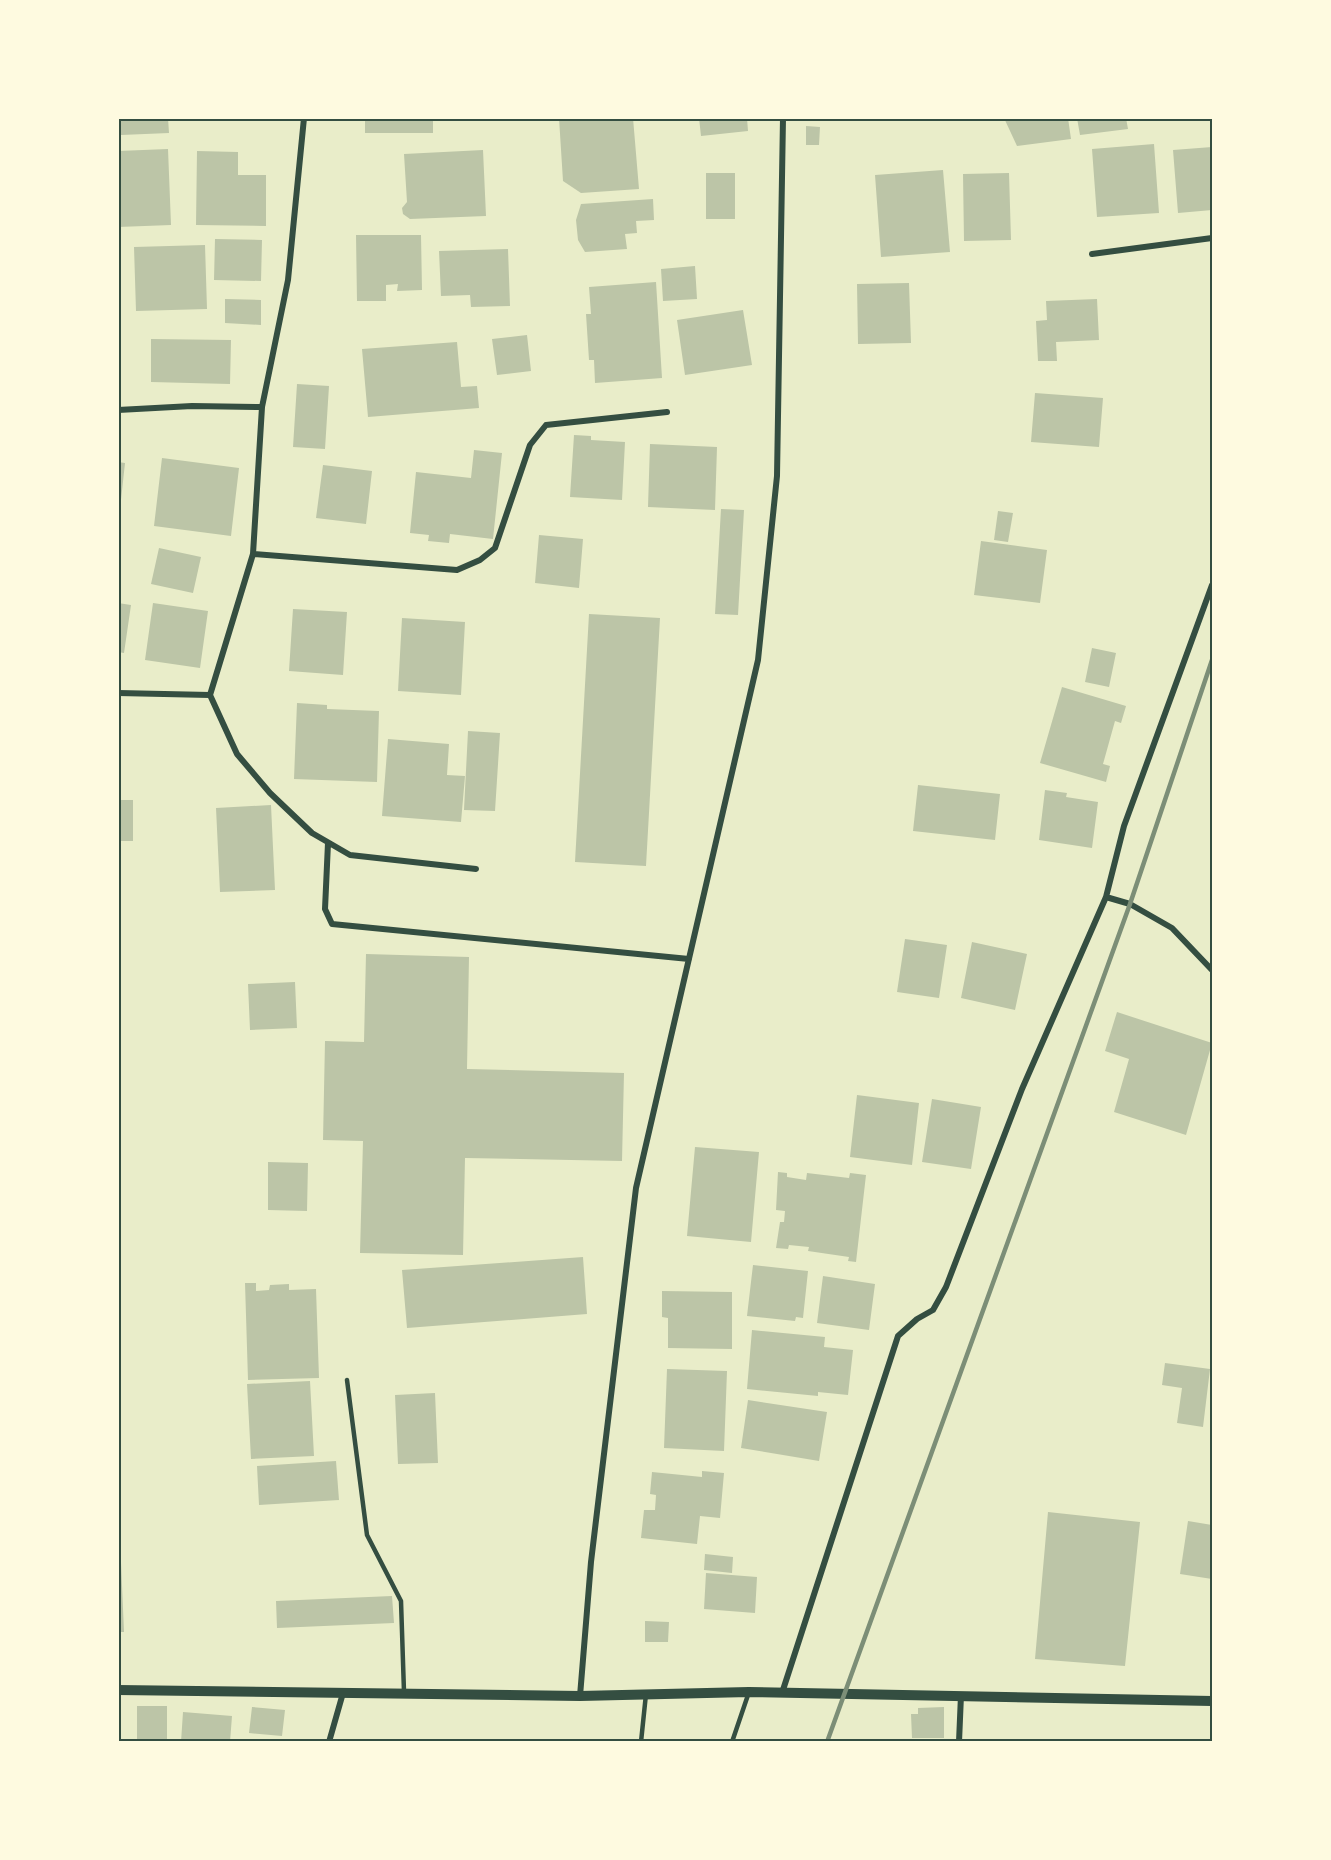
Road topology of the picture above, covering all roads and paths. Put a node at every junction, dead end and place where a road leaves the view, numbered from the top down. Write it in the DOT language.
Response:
graph roads {
  1 [pos="304,118"];
  2 [pos="783,118"];
  3 [pos="1212,238"];
  4 [pos="1092,254"];
  5 [pos="262,407"];
  6 [pos="118,410"];
  7 [pos="667,412"];
  8 [pos="253,554"];
  9 [pos="1212,585"];
  10 [pos="118,693"];
  11 [pos="210,695"];
  12 [pos="328,843"];
  13 [pos="476,869"];
  14 [pos="1106,897"];
  15 [pos="689,959"];
  16 [pos="1212,970"];
  17 [pos="347,1380"];
  18 [pos="118,1690"];
  19 [pos="343,1691"];
  20 [pos="404,1692"];
  21 [pos="749,1692"];
  22 [pos="782,1692"];
  23 [pos="646,1694"];
  24 [pos="961,1695"];
  25 [pos="580,1696"];
  26 [pos="1212,1701"];
  27 [pos="329,1742"];
  28 [pos="641,1742"];
  29 [pos="732,1742"];
  30 [pos="958,1742"];
  1 -- 5 [label="street"];
  2 -- 15 [label="street"];
  3 -- 4 [label="street"];
  5 -- 6 [label="street"];
  5 -- 8 [label="street"];
  7 -- 8 [label="street"];
  8 -- 11 [label="street"];
  9 -- 14 [label="street"];
  10 -- 11 [label="street"];
  11 -- 12 [label="street"];
  12 -- 13 [label="street"];
  12 -- 15 [label="street"];
  14 -- 16 [label="street"];
  14 -- 22 [label="street"];
  15 -- 25 [label="street"];
  17 -- 20 [label="lane"];
  18 -- 19 [label="street"];
  19 -- 20 [label="street"];
  19 -- 27 [label="street"];
  20 -- 25 [label="street"];
  21 -- 22 [label="street"];
  21 -- 23 [label="street"];
  21 -- 29 [label="lane"];
  22 -- 24 [label="street"];
  23 -- 25 [label="street"];
  23 -- 28 [label="lane"];
  24 -- 26 [label="street"];
  24 -- 30 [label="street"];
}
